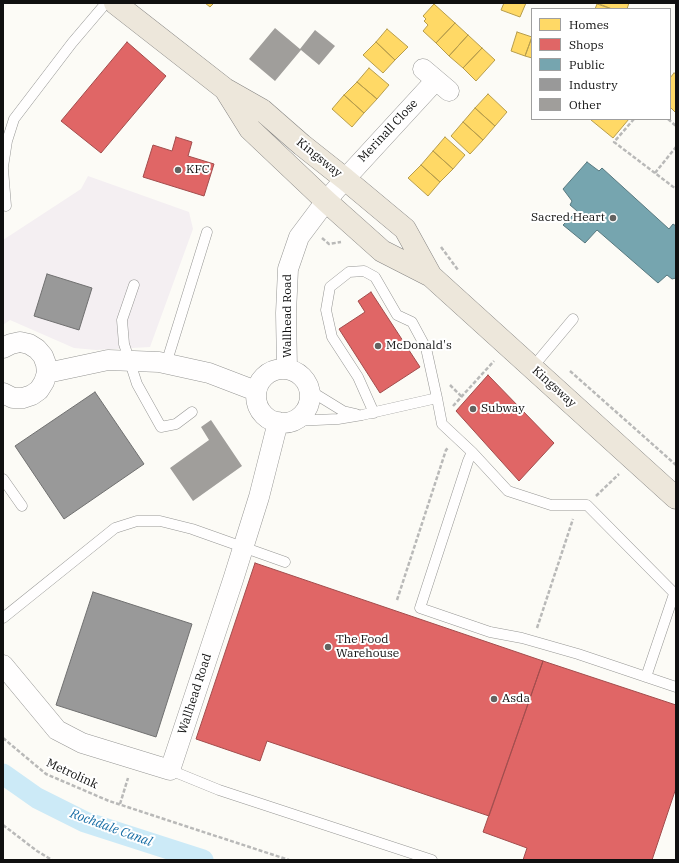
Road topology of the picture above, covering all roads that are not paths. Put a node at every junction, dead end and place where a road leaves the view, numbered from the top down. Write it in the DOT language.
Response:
graph roads {
  1 [pos="106,3"];
  2 [pos="115,3"];
  3 [pos="436,80"];
  4 [pos="226,89"];
  5 [pos="3,168"];
  6 [pos="345,179"];
  7 [pos="326,202"];
  8 [pos="6,206"];
  9 [pos="207,232"];
  10 [pos="431,276"];
  11 [pos="134,285"];
  12 [pos="574,319"];
  13 [pos="3,348"];
  14 [pos="129,361"];
  15 [pos="166,364"];
  16 [pos="287,368"];
  17 [pos="532,368"];
  18 [pos="47,373"];
  19 [pos="308,385"];
  20 [pos="256,391"];
  21 [pos="3,393"];
  22 [pos="437,398"];
  23 [pos="192,412"];
  24 [pos="374,413"];
  25 [pos="362,416"];
  26 [pos="286,422"];
  27 [pos="472,452"];
  28 [pos="3,479"];
  29 [pos="676,498"];
  30 [pos="22,506"];
  31 [pos="243,546"];
  32 [pos="285,562"];
  33 [pos="675,594"];
  34 [pos="3,618"];
  35 [pos="3,665"];
  36 [pos="646,677"];
  37 [pos="676,687"];
  38 [pos="170,770"];
  39 [pos="432,860"];
  1 -- 5 [label="lane"];
  2 -- 4 [label="main road, Kingsway"];
  3 -- 6 [label="street, Merinall Close"];
  4 -- 6 [label="main road, Kingsway"];
  4 -- 7 [label="main road, Kingsway"];
  5 -- 8 [label="lane"];
  6 -- 7 [label="street, Merinall Close"];
  6 -- 10 [label="main road, Kingsway"];
  7 -- 10 [label="main road, Kingsway"];
  7 -- 16 [label="street, Wallhead Road"];
  9 -- 15 [label="lane"];
  10 -- 17 [label="main road, Kingsway"];
  11 -- 14 [label="lane"];
  12 -- 17 [label="lane"];
  13 -- 18 [label="street"];
  14 -- 15 [label="street"];
  14 -- 18 [label="street"];
  14 -- 23 [label="lane"];
  15 -- 20 [label="street"];
  16 -- 19 [label="street"];
  16 -- 20 [label="street"];
  17 -- 29 [label="main road, Kingsway"];
  18 -- 21 [label="street"];
  19 -- 25 [label="lane"];
  19 -- 26 [label="street"];
  20 -- 26 [label="street"];
  22 -- 24 [label="lane"];
  22 -- 24 [label="lane"];
  22 -- 27 [label="lane"];
  24 -- 25 [label="lane"];
  25 -- 26 [label="lane"];
  26 -- 31 [label="street, Wallhead Road"];
  27 -- 33 [label="lane"];
  27 -- 36 [label="lane"];
  28 -- 30 [label="lane"];
  31 -- 32 [label="lane"];
  31 -- 34 [label="lane"];
  31 -- 38 [label="street, Wallhead Road"];
  33 -- 36 [label="lane"];
  35 -- 38 [label="street"];
  36 -- 37 [label="lane"];
  38 -- 39 [label="lane"];
}
